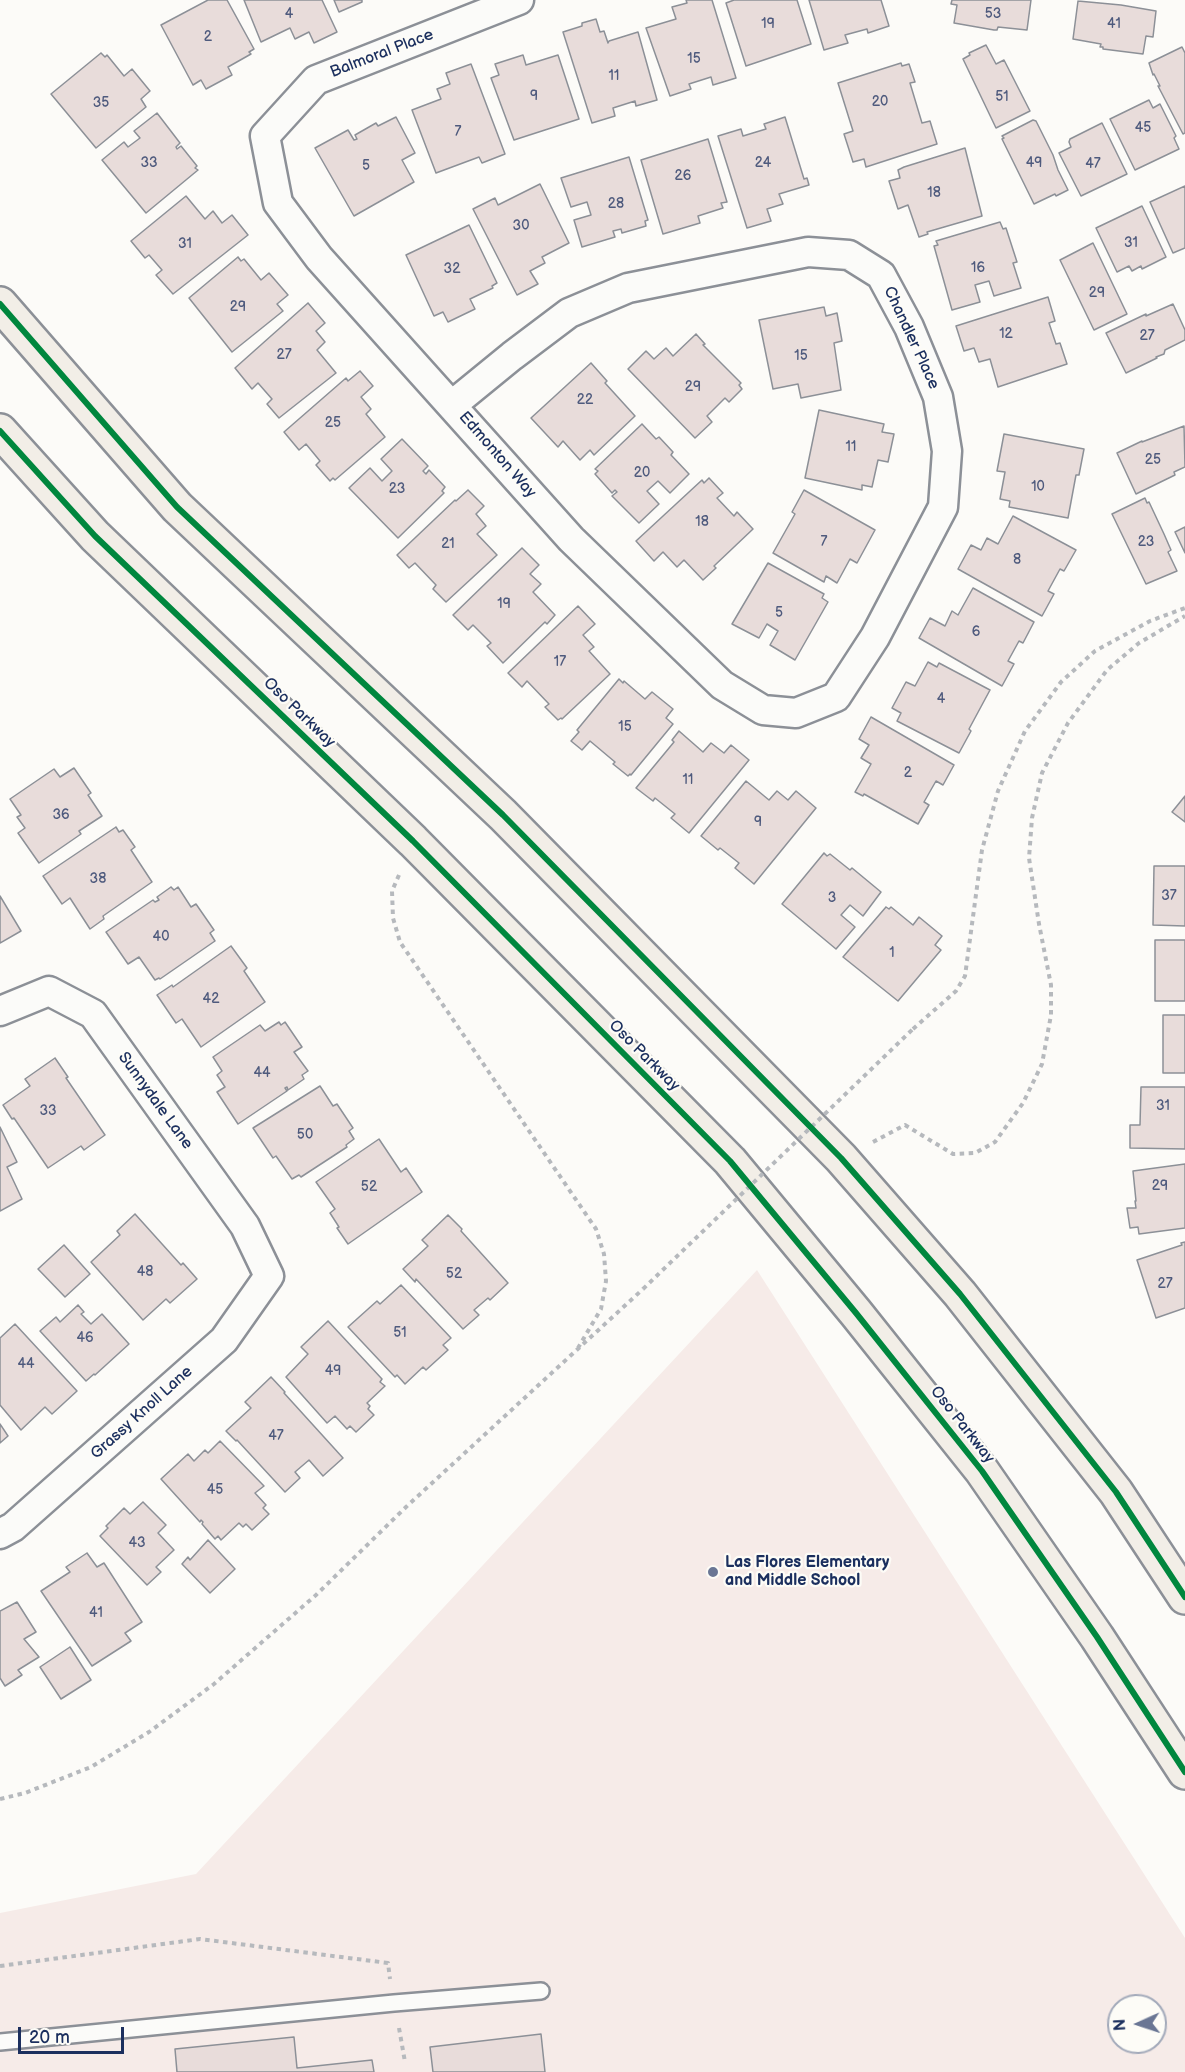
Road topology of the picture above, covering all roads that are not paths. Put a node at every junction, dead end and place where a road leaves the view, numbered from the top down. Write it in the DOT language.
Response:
graph roads {
  1 [pos="519,0"];
  2 [pos="265,136"];
  3 [pos="0,304"];
  4 [pos="452,405"];
  5 [pos="0,431"];
  6 [pos="796,713"];
  7 [pos="0,1011"];
  8 [pos="268,1276"];
  9 [pos="0,1534"];
  10 [pos="1185,1597"];
  11 [pos="1185,1772"];
  12 [pos="541,1991"];
  13 [pos="0,2042"];
  1 -- 2 [label="street, Balmoral Place"];
  2 -- 4 [label="street, Edmonton Way"];
  3 -- 10 [label="main road"];
  4 -- 6 [label="street, Edmonton Way"];
  4 -- 6 [label="street, Chandler Place"];
  5 -- 11 [label="main road, Oso Parkway"];
  7 -- 8 [label="street, Sunnydale Lane"];
  8 -- 9 [label="street, Grassy Knoll Lane"];
  12 -- 13 [label="lane"];
}
